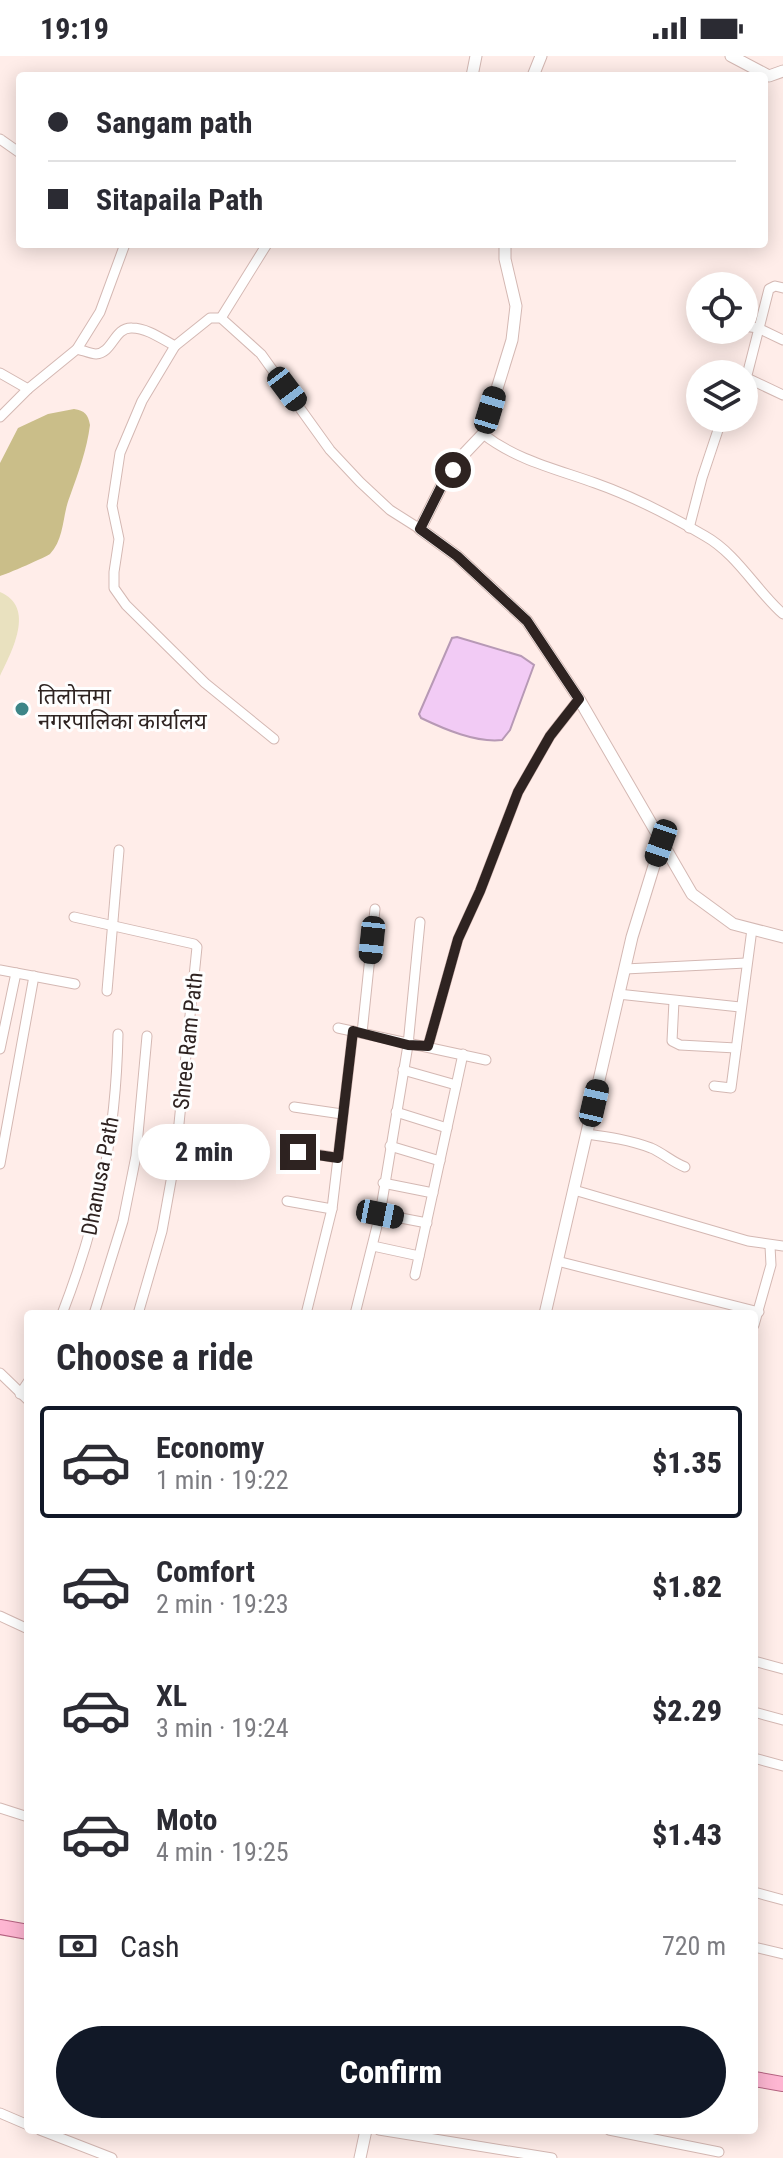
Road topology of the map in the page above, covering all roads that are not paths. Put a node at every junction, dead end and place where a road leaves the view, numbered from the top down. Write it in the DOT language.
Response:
graph roads {
  1 [pos="731,56"];
  2 [pos="761,72"];
  3 [pos="124,248"];
  4 [pos="265,248"];
  5 [pos="505,248"];
  6 [pos="783,288"];
  7 [pos="221,318"];
  8 [pos="758,328"];
  9 [pos="783,340"];
  10 [pos="175,346"];
  11 [pos="77,349"];
  12 [pos="0,373"];
  13 [pos="758,387"];
  14 [pos="28,389"];
  15 [pos="783,395"];
  16 [pos="0,417"];
  17 [pos="717,432"];
  18 [pos="483,434"];
  19 [pos="689,528"];
  20 [pos="420,529"];
  21 [pos="783,614"];
  22 [pos="579,699"];
  23 [pos="274,739"];
  24 [pos="661,843"];
  25 [pos="119,850"];
  26 [pos="375,909"];
  27 [pos="74,917"];
  28 [pos="420,922"];
  29 [pos="112,925"];
  30 [pos="752,929"];
  31 [pos="783,937"];
  32 [pos="746,963"];
  33 [pos="625,969"];
  34 [pos="0,970"];
  35 [pos="16,973"];
  36 [pos="34,976"];
  37 [pos="75,984"];
  38 [pos="107,991"];
  39 [pos="618,994"];
  40 [pos="674,1001"];
  41 [pos="740,1007"];
  42 [pos="338,1028"];
  43 [pos="358,1032"];
  44 [pos="118,1034"];
  45 [pos="147,1036"];
  46 [pos="408,1045"];
  47 [pos="428,1046"];
  48 [pos="736,1048"];
  49 [pos="0,1049"];
  50 [pos="463,1054"];
  51 [pos="486,1060"];
  52 [pos="403,1070"];
  53 [pos="456,1085"];
  54 [pos="714,1086"];
  55 [pos="294,1107"];
  56 [pos="396,1112"];
  57 [pos="342,1114"];
  58 [pos="447,1128"];
  59 [pos="587,1134"];
  60 [pos="390,1146"];
  61 [pos="291,1150"];
  62 [pos="338,1158"];
  63 [pos="440,1161"];
  64 [pos="0,1164"];
  65 [pos="685,1167"];
  66 [pos="383,1183"];
  67 [pos="574,1190"];
  68 [pos="433,1193"];
  69 [pos="287,1201"];
  70 [pos="332,1209"];
  71 [pos="380,1214"];
  72 [pos="427,1223"];
  73 [pos="373,1246"];
  74 [pos="770,1246"];
  75 [pos="783,1246"];
  76 [pos="419,1256"];
  77 [pos="557,1261"];
  78 [pos="415,1275"];
  79 [pos="63,1310"];
  80 [pos="95,1310"];
  81 [pos="139,1310"];
  82 [pos="307,1310"];
  83 [pos="356,1310"];
  84 [pos="546,1310"];
  85 [pos="751,1310"];
  86 [pos="759,1312"];
  87 [pos="0,1373"];
  88 [pos="24,1397"];
  89 [pos="0,1616"];
  90 [pos="24,1627"];
  91 [pos="758,1662"];
  92 [pos="783,1669"];
  93 [pos="758,1713"];
  94 [pos="783,1720"];
  95 [pos="758,1759"];
  96 [pos="783,1766"];
  97 [pos="0,1808"];
  98 [pos="24,1816"];
  99 [pos="758,1893"];
  100 [pos="783,1900"];
  101 [pos="0,1927"];
  102 [pos="24,1931"];
  103 [pos="758,1948"];
  104 [pos="783,1954"];
  105 [pos="758,2080"];
  106 [pos="783,2084"];
  107 [pos="0,2113"];
  108 [pos="24,2123"];
  109 [pos="50,2134"];
  110 [pos="365,2134"];
  111 [pos="404,2134"];
  112 [pos="629,2134"];
  113 [pos="719,2152"];
  114 [pos="112,2158"];
  115 [pos="360,2158"];
  116 [pos="552,2158"];
  1 -- 2 [label="street"];
  3 -- 11 [label="street"];
  4 -- 7 [label="street"];
  5 -- 18 [label="street"];
  6 -- 8 [label="street"];
  7 -- 10 [label="street"];
  7 -- 20 [label="street"];
  8 -- 9 [label="street"];
  10 -- 11 [label="street"];
  10 -- 23 [label="street"];
  11 -- 14 [label="street"];
  12 -- 14 [label="street"];
  13 -- 15 [label="street"];
  14 -- 16 [label="street"];
  17 -- 19 [label="street"];
  18 -- 19 [label="street"];
  18 -- 20 [label="street"];
  19 -- 21 [label="street"];
  20 -- 22 [label="street"];
  22 -- 24 [label="street"];
  22 -- 47 [label="street"];
  24 -- 30 [label="street"];
  24 -- 33 [label="street"];
  25 -- 29 [label="street"];
  26 -- 43 [label="street"];
  27 -- 29 [label="street"];
  28 -- 46 [label="street"];
  29 -- 38 [label="street"];
  29 -- 81 [label="street, Shree Ram Path"];
  30 -- 31 [label="street"];
  30 -- 32 [label="street"];
  32 -- 33 [label="street"];
  32 -- 41 [label="street"];
  33 -- 39 [label="street"];
  34 -- 35 [label="street"];
  35 -- 36 [label="street"];
  35 -- 49 [label="street"];
  36 -- 37 [label="street"];
  36 -- 64 [label="street"];
  39 -- 40 [label="street"];
  39 -- 59 [label="street"];
  40 -- 41 [label="street"];
  40 -- 48 [label="street"];
  41 -- 48 [label="street"];
  42 -- 43 [label="street"];
  43 -- 46 [label="street"];
  43 -- 57 [label="street"];
  44 -- 79 [label="street, Dhanusa Path"];
  45 -- 80 [label="street"];
  46 -- 47 [label="street"];
  46 -- 52 [label="street"];
  47 -- 50 [label="street"];
  48 -- 54 [label="street"];
  50 -- 51 [label="street"];
  50 -- 53 [label="street"];
  52 -- 53 [label="street"];
  52 -- 56 [label="street"];
  53 -- 58 [label="street"];
  55 -- 57 [label="street"];
  56 -- 58 [label="street"];
  56 -- 60 [label="street"];
  57 -- 62 [label="street"];
  58 -- 63 [label="street"];
  59 -- 65 [label="street"];
  59 -- 67 [label="street"];
  60 -- 63 [label="street"];
  60 -- 66 [label="street"];
  61 -- 62 [label="street"];
  62 -- 70 [label="street"];
  63 -- 68 [label="street"];
  66 -- 68 [label="street"];
  66 -- 71 [label="street"];
  67 -- 74 [label="street"];
  67 -- 77 [label="street"];
  68 -- 72 [label="street"];
  69 -- 70 [label="street"];
  70 -- 82 [label="street"];
  71 -- 72 [label="street"];
  71 -- 73 [label="street"];
  72 -- 76 [label="street"];
  73 -- 76 [label="street"];
  73 -- 83 [label="street"];
  74 -- 75 [label="street"];
  74 -- 86 [label="street"];
  76 -- 78 [label="street"];
  77 -- 84 [label="street"];
  77 -- 85 [label="street"];
  87 -- 88 [label="street"];
  89 -- 90 [label="street"];
  91 -- 92 [label="street"];
  93 -- 94 [label="street"];
  95 -- 96 [label="street"];
  97 -- 98 [label="street"];
  99 -- 100 [label="street"];
  101 -- 102 [label="main road"];
  103 -- 104 [label="street"];
  105 -- 106 [label="main road"];
  107 -- 108 [label="street"];
  109 -- 114 [label="street"];
  110 -- 115 [label="street"];
  111 -- 116 [label="street"];
  112 -- 113 [label="street"];
}
